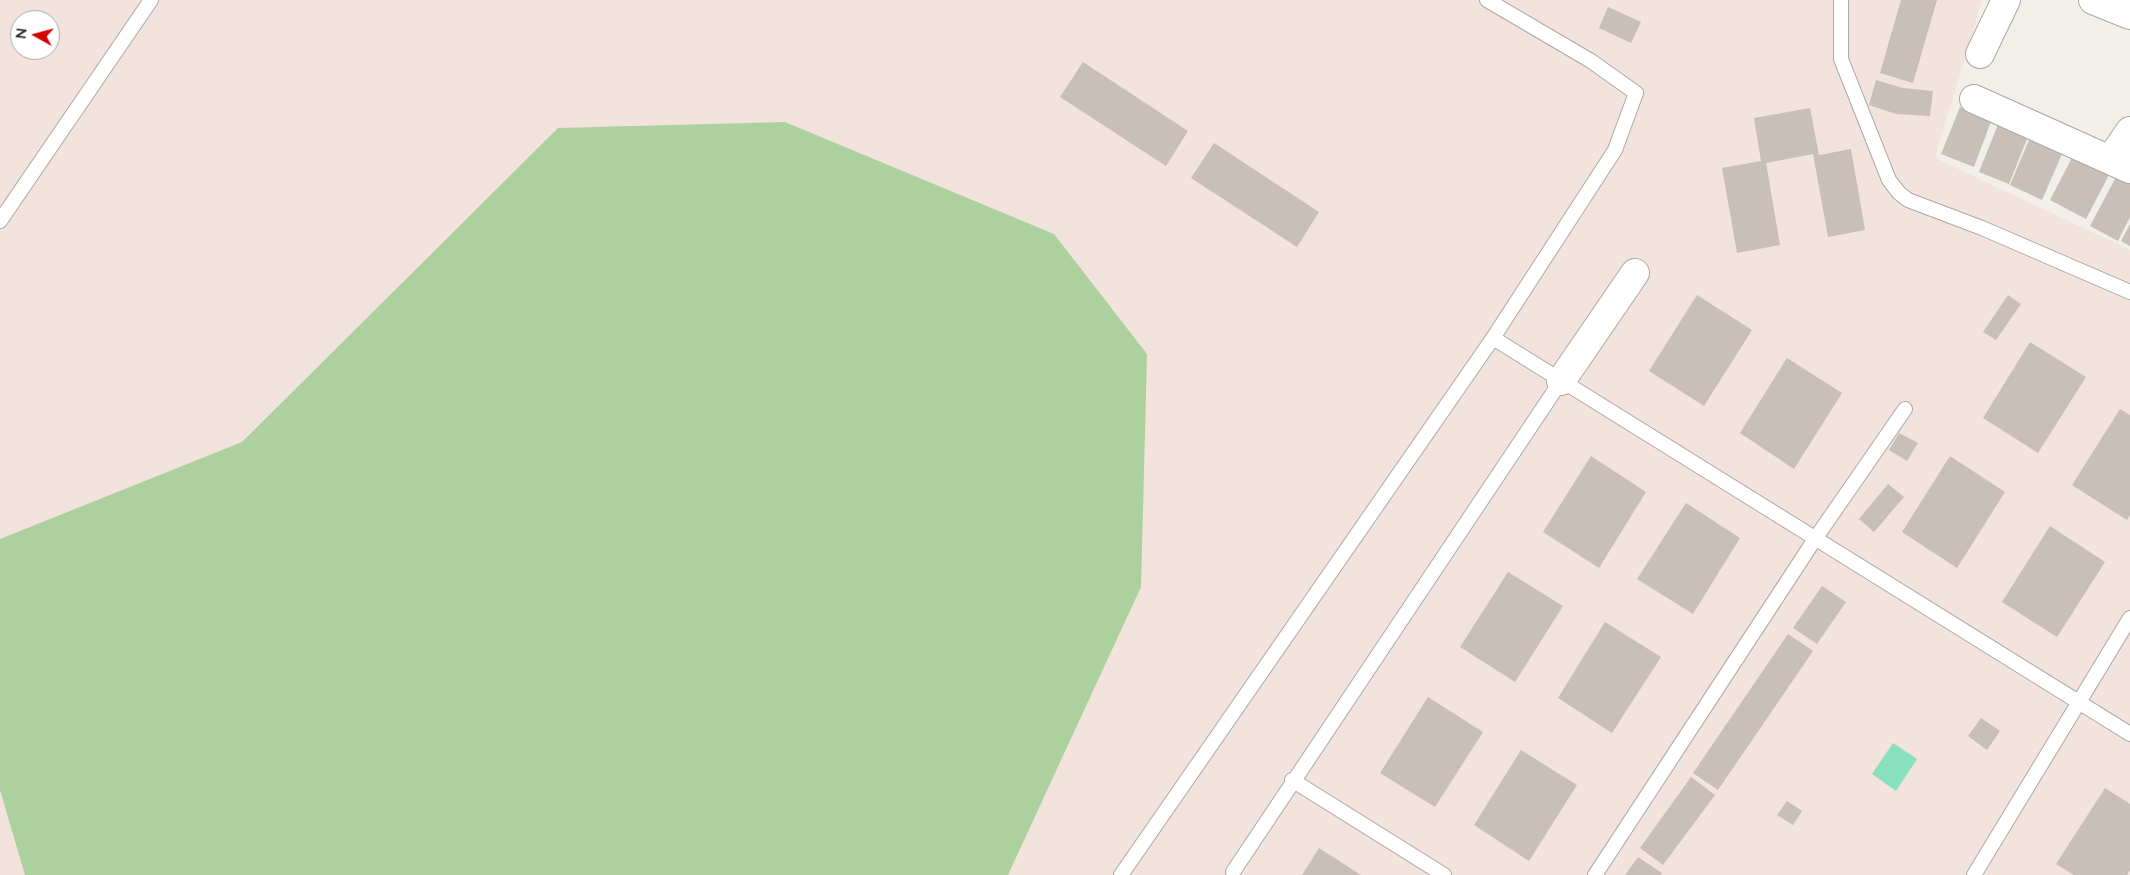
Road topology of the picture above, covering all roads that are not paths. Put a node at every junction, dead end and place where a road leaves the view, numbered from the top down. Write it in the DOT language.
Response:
graph roads {
  1 [pos="151,0"];
  2 [pos="1487,0"];
  3 [pos="1841,0"];
  4 [pos="2006,0"];
  5 [pos="2094,0"];
  6 [pos="2130,15"];
  7 [pos="1980,54"];
  8 [pos="1974,99"];
  9 [pos="2130,131"];
  10 [pos="2120,164"];
  11 [pos="0,221"];
  12 [pos="1635,273"];
  13 [pos="2130,292"];
  14 [pos="1493,338"];
  15 [pos="1561,380"];
  16 [pos="1904,409"];
  17 [pos="1816,539"];
  18 [pos="2130,618"];
  19 [pos="2080,704"];
  20 [pos="2130,734"];
  21 [pos="1292,780"];
  22 [pos="1233,872"];
  23 [pos="1121,875"];
  24 [pos="1444,875"];
  25 [pos="1595,875"];
  26 [pos="1974,875"];
  1 -- 11 [label="lane"];
  2 -- 14 [label="lane"];
  3 -- 13 [label="lane"];
  4 -- 7 [label="street"];
  5 -- 6 [label="street"];
  8 -- 10 [label="street"];
  9 -- 10 [label="street"];
  12 -- 15 [label="street"];
  14 -- 15 [label="lane"];
  14 -- 23 [label="lane"];
  15 -- 17 [label="lane"];
  15 -- 21 [label="lane"];
  16 -- 17 [label="lane"];
  17 -- 19 [label="lane"];
  17 -- 25 [label="lane"];
  18 -- 19 [label="lane"];
  19 -- 20 [label="lane"];
  19 -- 26 [label="lane"];
  21 -- 22 [label="lane"];
  21 -- 24 [label="lane"];
}
